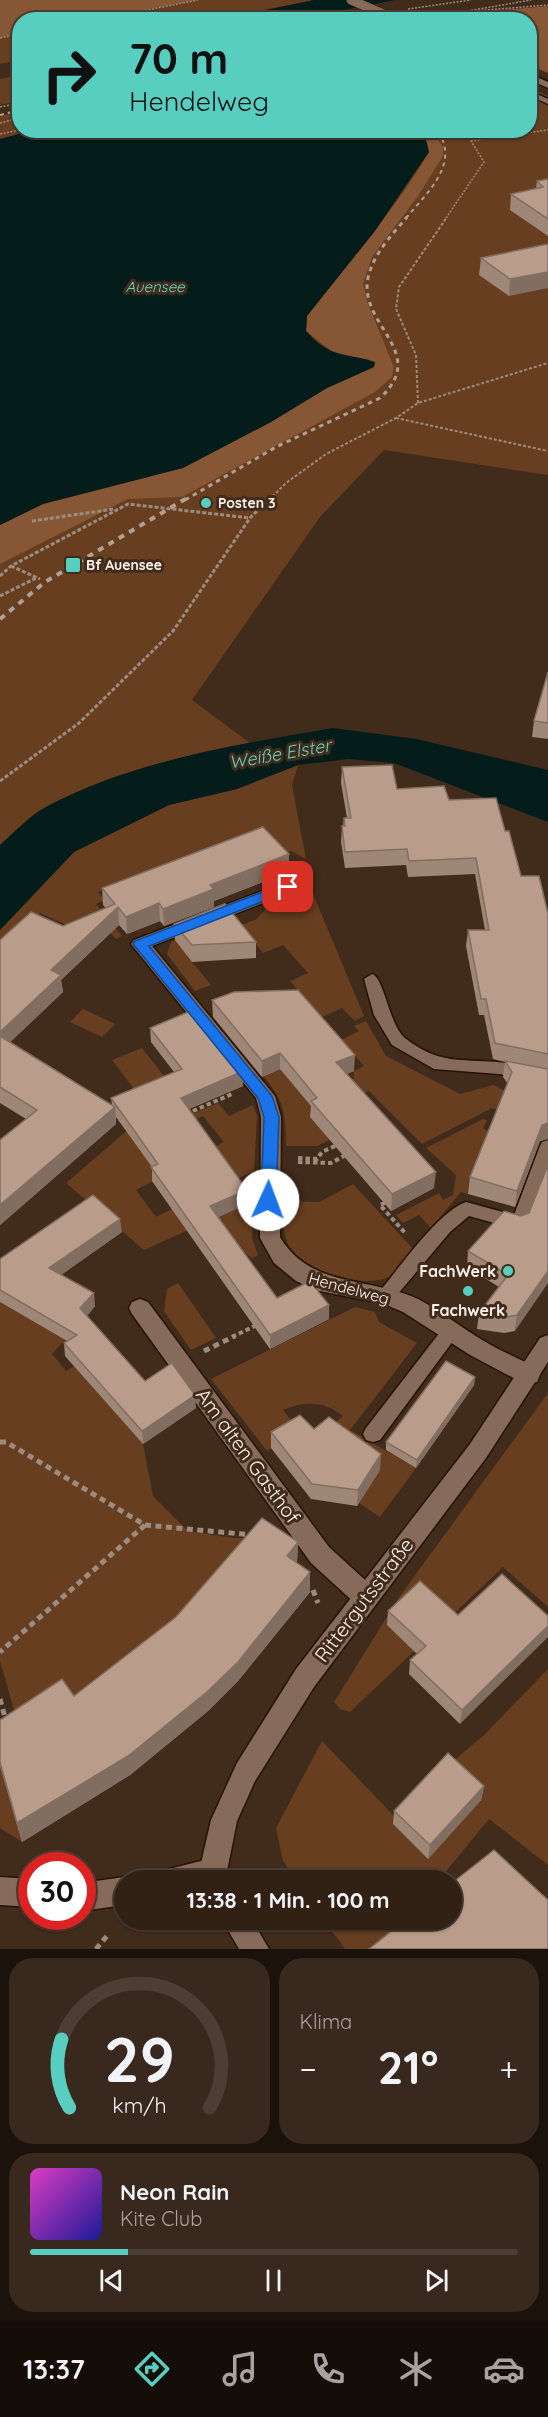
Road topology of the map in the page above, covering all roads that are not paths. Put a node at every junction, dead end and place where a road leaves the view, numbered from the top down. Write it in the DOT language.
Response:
graph roads {
  1 [pos="351,0"];
  2 [pos="379,12"];
  3 [pos="288,887"];
  4 [pos="372,979"];
  5 [pos="548,1077"];
  6 [pos="548,1146"];
  7 [pos="386,1296"];
  8 [pos="140,1308"];
  9 [pos="450,1332"];
  10 [pos="548,1344"];
  11 [pos="529,1375"];
  12 [pos="373,1434"];
  13 [pos="366,1597"];
  14 [pos="216,1870"];
  15 [pos="0,1891"];
  16 [pos="18,1892"];
  17 [pos="114,1892"];
  18 [pos="96,1895"];
  19 [pos="243,1930"];
  20 [pos="255,1949"];
  1 -- 2 [label="street, bridge"];
  3 -- 7 [label="street, Hendelweg"];
  4 -- 5 [label="lane"];
  6 -- 7 [label="lane"];
  7 -- 9 [label="street, Hendelweg"];
  8 -- 13 [label="street, Am alten Gasthof"];
  9 -- 11 [label="street, Hendelweg"];
  9 -- 12 [label="lane"];
  10 -- 11 [label="street, Rittergutsstraße"];
  11 -- 13 [label="street, Rittergutsstraße"];
  13 -- 14 [label="street, Rittergutsstraße"];
  15 -- 16 [label="street"];
  17 -- 18 [label="street"];
  19 -- 20 [label="street"];
}
